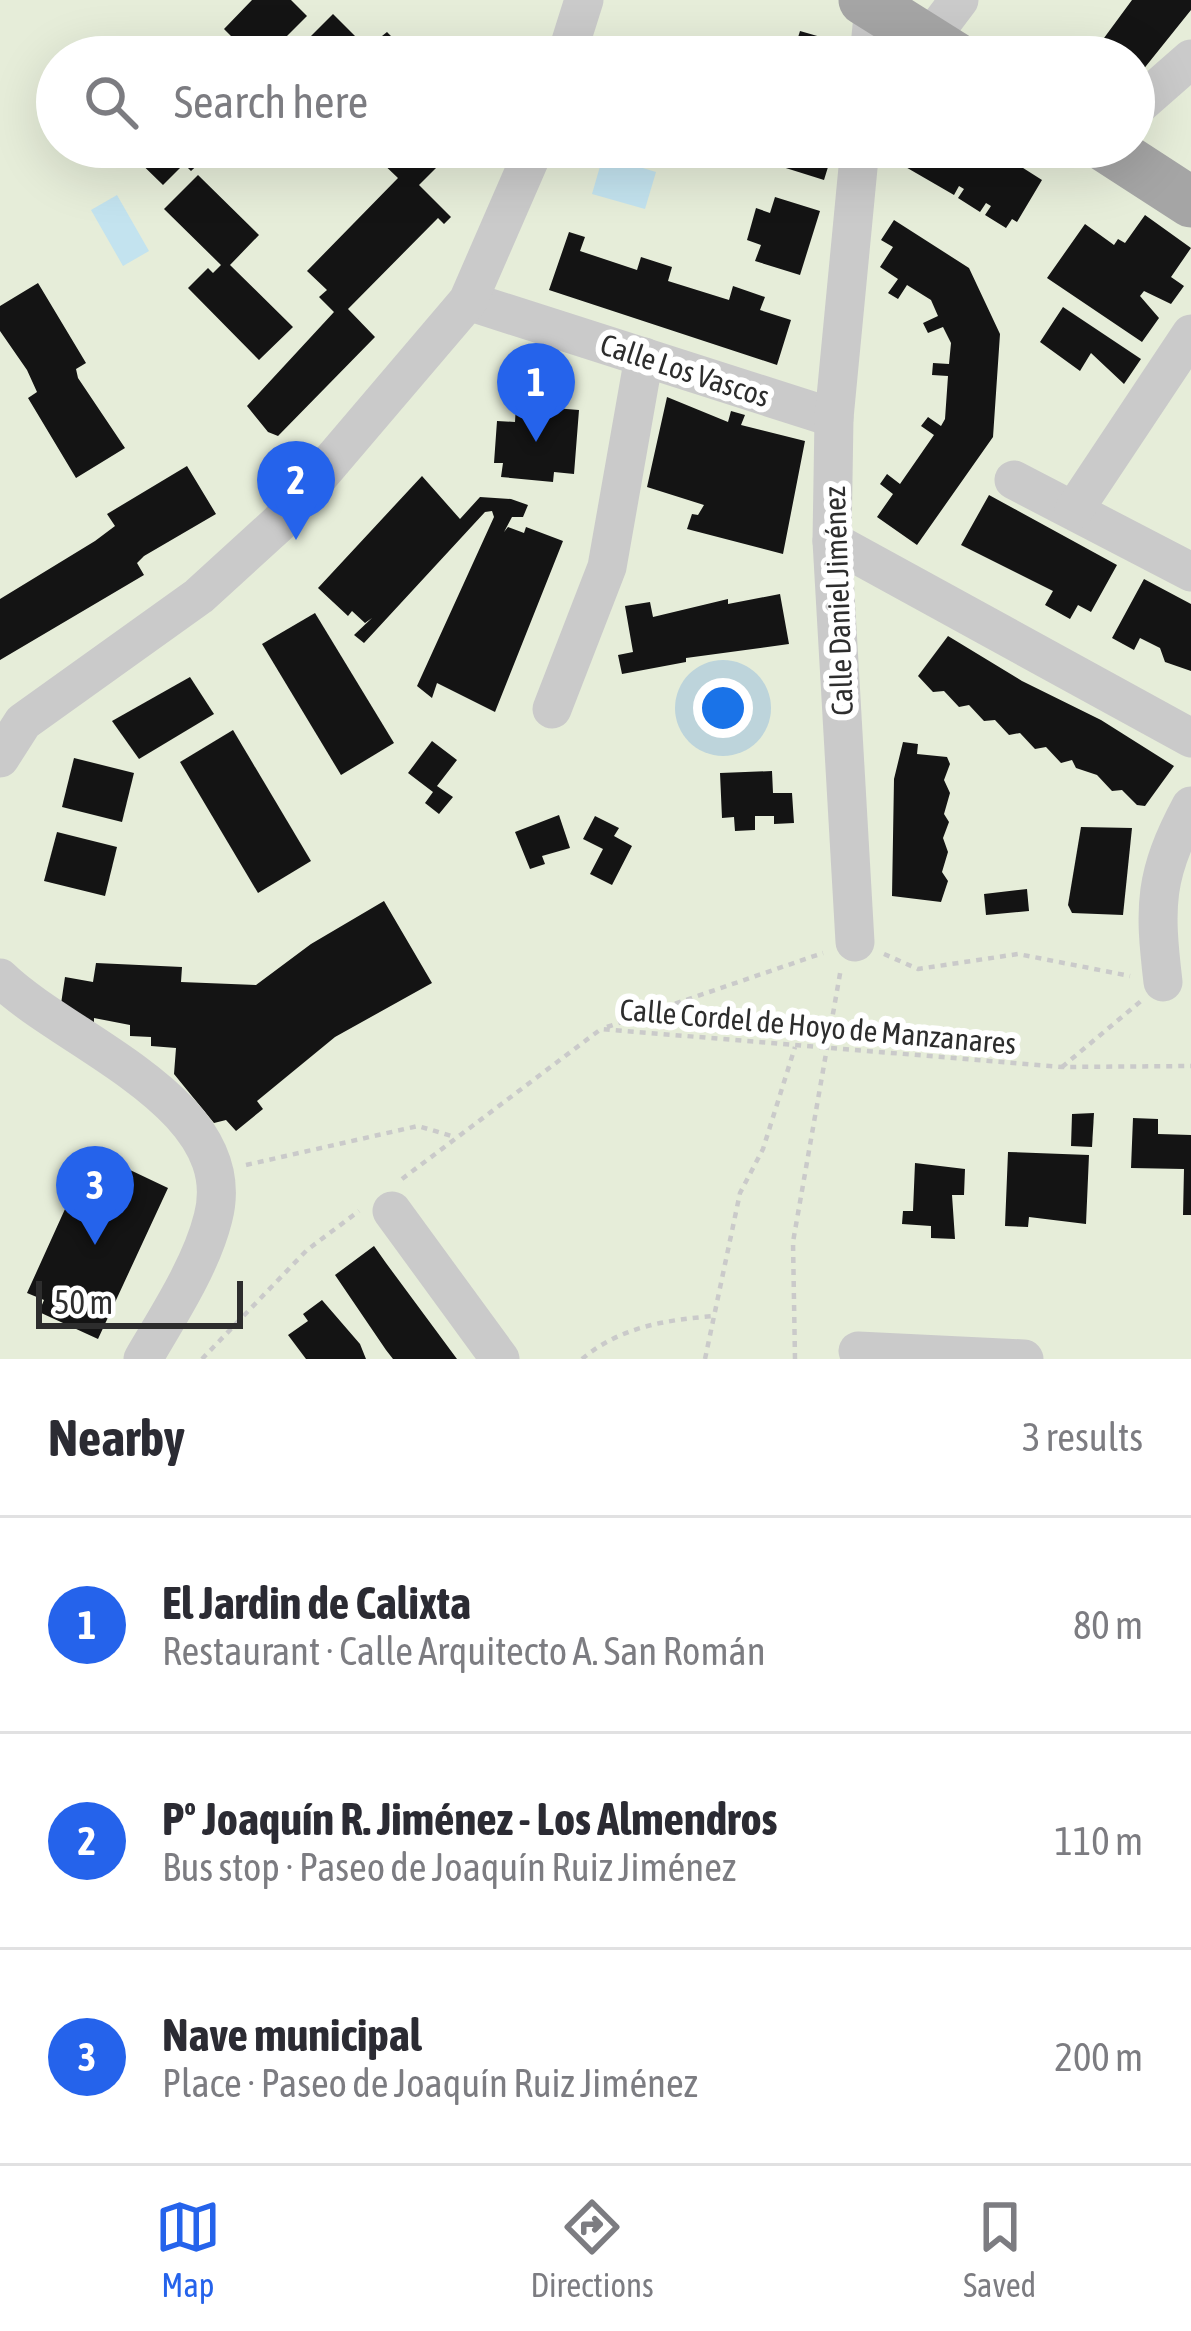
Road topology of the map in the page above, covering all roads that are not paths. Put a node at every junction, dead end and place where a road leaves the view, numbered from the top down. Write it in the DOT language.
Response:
graph roads {
  1 [pos="584,0"];
  2 [pos="959,0"];
  3 [pos="869,3"];
  4 [pos="573,36"];
  5 [pos="869,36"];
  6 [pos="921,36"];
  7 [pos="947,36"];
  8 [pos="1191,59"];
  9 [pos="1155,91"];
  10 [pos="526,168"];
  11 [pos="858,168"];
  12 [pos="1138,168"];
  13 [pos="1191,202"];
  14 [pos="468,301"];
  15 [pos="1191,334"];
  16 [pos="644,357"];
  17 [pos="834,418"];
  18 [pos="1014,479"];
  19 [pos="1074,510"];
  20 [pos="832,541"];
  21 [pos="1191,572"];
  22 [pos="552,709"];
  23 [pos="1191,738"];
  24 [pos="0,758"];
  25 [pos="1191,806"];
  26 [pos="855,942"];
  27 [pos="0,978"];
  28 [pos="1163,982"];
  29 [pos="385,1200"];
  30 [pos="858,1351"];
  31 [pos="940,1357"];
  32 [pos="143,1359"];
  33 [pos="500,1359"];
  34 [pos="1024,1359"];
  1 -- 4 [label="street"];
  2 -- 7 [label="street"];
  3 -- 5 [label="street"];
  3 -- 6 [label="main road"];
  8 -- 9 [label="street"];
  10 -- 14 [label="street"];
  11 -- 17 [label="street, Calle Daniel Jiménez"];
  12 -- 13 [label="main road"];
  14 -- 16 [label="street, Calle Los Vascos"];
  14 -- 24 [label="street"];
  15 -- 19 [label="street"];
  16 -- 17 [label="street, Calle Los Vascos"];
  16 -- 22 [label="street"];
  17 -- 20 [label="street, Calle Daniel Jiménez"];
  18 -- 19 [label="street"];
  19 -- 21 [label="street"];
  20 -- 23 [label="street"];
  20 -- 26 [label="street, Calle Daniel Jiménez"];
  25 -- 28 [label="street"];
  27 -- 32 [label="street"];
  29 -- 33 [label="street"];
  30 -- 31 [label="street"];
  31 -- 34 [label="street"];
}
